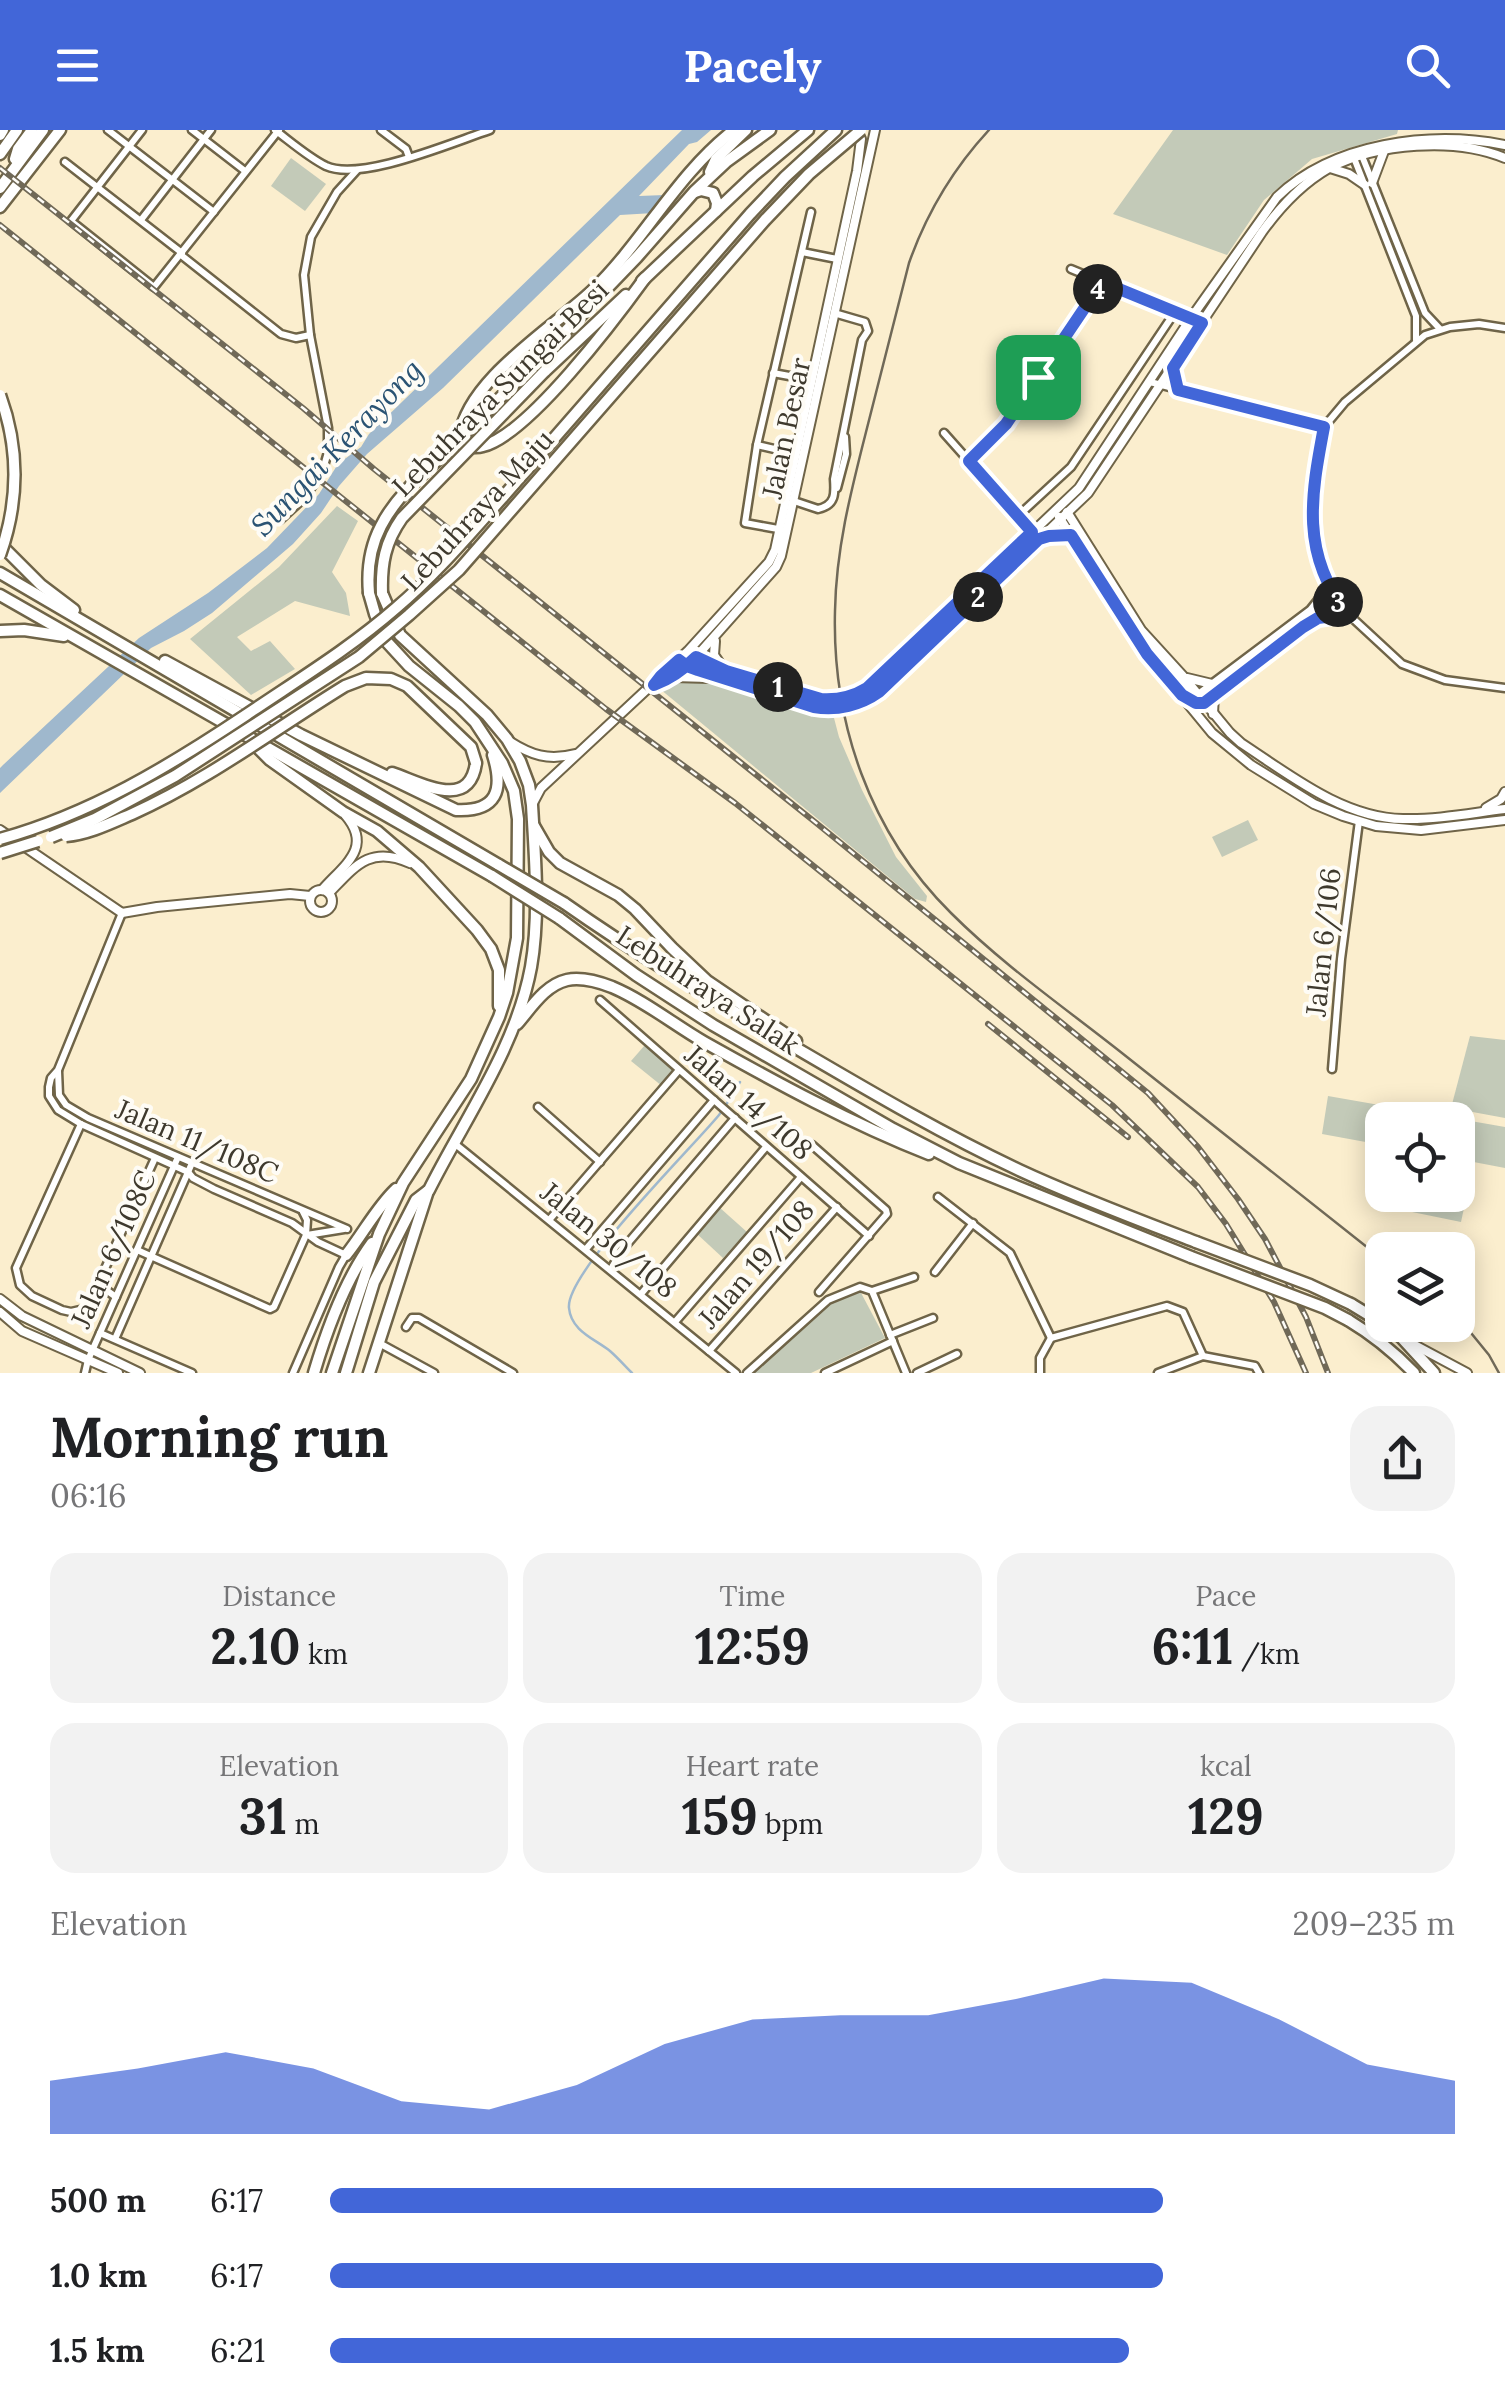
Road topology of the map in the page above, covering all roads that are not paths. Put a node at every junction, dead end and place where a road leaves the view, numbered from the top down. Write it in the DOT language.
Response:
graph roads {
  1 [pos="18,130"];
  2 [pos="32,130"];
  3 [pos="42,130"];
  4 [pos="60,130"];
  5 [pos="108,130"];
  6 [pos="142,130"];
  7 [pos="192,130"];
  8 [pos="211,130"];
  9 [pos="381,130"];
  10 [pos="490,130"];
  11 [pos="734,130"];
  12 [pos="746,130"];
  13 [pos="770,130"];
  14 [pos="808,130"];
  15 [pos="836,130"];
  16 [pos="859,130"];
  17 [pos="875,130"];
  18 [pos="277,131"];
  19 [pos="204,139"];
  20 [pos="1505,145"];
  21 [pos="130,146"];
  22 [pos="26,151"];
  23 [pos="1384,151"];
  24 [pos="0,154"];
  25 [pos="1357,154"];
  26 [pos="409,157"];
  27 [pos="1505,158"];
  28 [pos="65,162"];
  29 [pos="1330,168"];
  30 [pos="357,170"];
  31 [pos="245,171"];
  32 [pos="10,173"];
  33 [pos="172,180"];
  34 [pos="704,181"];
  35 [pos="1368,184"];
  36 [pos="98,187"];
  37 [pos="0,188"];
  38 [pos="694,192"];
  39 [pos="0,204"];
  40 [pos="854,206"];
  41 [pos="214,212"];
  42 [pos="716,212"];
  43 [pos="811,212"];
  44 [pos="141,220"];
  45 [pos="802,252"];
  46 [pos="182,254"];
  47 [pos="837,259"];
  48 [pos="1070,269"];
  49 [pos="645,278"];
  50 [pos="1102,282"];
  51 [pos="834,312"];
  52 [pos="1175,312"];
  53 [pos="1191,318"];
  54 [pos="1202,323"];
  55 [pos="1505,328"];
  56 [pos="1440,329"];
  57 [pos="310,335"];
  58 [pos="1416,342"];
  59 [pos="1173,368"];
  60 [pos="773,373"];
  61 [pos="811,380"];
  62 [pos="1150,382"];
  63 [pos="1161,385"];
  64 [pos="1178,390"];
  65 [pos="0,394"];
  66 [pos="1324,427"];
  67 [pos="944,433"];
  68 [pos="757,445"];
  69 [pos="796,454"];
  70 [pos="969,461"];
  71 [pos="1088,493"];
  72 [pos="794,501"];
  73 [pos="1061,512"];
  74 [pos="1018,516"];
  75 [pos="280,520"];
  76 [pos="778,530"];
  77 [pos="1036,535"];
  78 [pos="1071,535"];
  79 [pos="1083,535"];
  80 [pos="0,544"];
  81 [pos="0,555"];
  82 [pos="0,573"];
  83 [pos="1327,580"];
  84 [pos="36,594"];
  85 [pos="0,595"];
  86 [pos="1348,614"];
  87 [pos="81,615"];
  88 [pos="0,631"];
  89 [pos="719,632"];
  90 [pos="75,638"];
  91 [pos="692,654"];
  92 [pos="683,663"];
  93 [pos="725,675"];
  94 [pos="671,676"];
  95 [pos="1183,676"];
  96 [pos="1212,684"];
  97 [pos="654,685"];
  98 [pos="1503,689"];
  99 [pos="1182,695"];
  100 [pos="1214,695"];
  101 [pos="1199,701"];
  102 [pos="245,705"];
  103 [pos="1212,714"];
  104 [pos="1199,716"];
  105 [pos="276,735"];
  106 [pos="248,738"];
  107 [pos="507,740"];
  108 [pos="488,741"];
  109 [pos="579,753"];
  110 [pos="1258,754"];
  111 [pos="1250,765"];
  112 [pos="367,766"];
  113 [pos="1505,792"];
  114 [pos="532,806"];
  115 [pos="1505,809"];
  116 [pos="342,812"];
  117 [pos="1478,812"];
  118 [pos="1419,819"];
  119 [pos="1505,820"];
  120 [pos="1359,821"];
  121 [pos="1480,824"];
  122 [pos="533,826"];
  123 [pos="1505,828"];
  124 [pos="0,830"];
  125 [pos="1420,830"];
  126 [pos="51,837"];
  127 [pos="0,839"];
  128 [pos="0,853"];
  129 [pos="419,867"];
  130 [pos="326,891"];
  131 [pos="310,896"];
  132 [pos="122,914"];
  133 [pos="600,1000"];
  134 [pos="499,1017"];
  135 [pos="513,1029"];
  136 [pos="830,1068"];
  137 [pos="1332,1068"];
  138 [pos="58,1070"];
  139 [pos="679,1070"];
  140 [pos="717,1102"];
  141 [pos="538,1107"];
  142 [pos="732,1116"];
  143 [pos="81,1124"];
  144 [pos="453,1142"];
  145 [pos="812,1146"];
  146 [pos="766,1147"];
  147 [pos="178,1157"];
  148 [pos="155,1158"];
  149 [pos="600,1162"];
  150 [pos="192,1163"];
  151 [pos="959,1163"];
  152 [pos="174,1166"];
  153 [pos="188,1172"];
  154 [pos="800,1177"];
  155 [pos="403,1183"];
  156 [pos="429,1190"];
  157 [pos="938,1197"];
  158 [pos="837,1207"];
  159 [pos="302,1211"];
  160 [pos="550,1220"];
  161 [pos="973,1222"];
  162 [pos="379,1234"];
  163 [pos="306,1235"];
  164 [pos="869,1236"];
  165 [pos="137,1250"];
  166 [pos="587,1250"];
  167 [pos="151,1256"];
  168 [pos="346,1256"];
  169 [pos="608,1267"];
  170 [pos="935,1272"];
  171 [pos="914,1277"];
  172 [pos="368,1282"];
  173 [pos="100,1285"];
  174 [pos="872,1291"];
  175 [pos="819,1292"];
  176 [pos="641,1294"];
  177 [pos="116,1297"];
  178 [pos="0,1298"];
  179 [pos="0,1312"];
  180 [pos="1365,1312"];
  181 [pos="932,1318"];
  182 [pos="675,1322"];
  183 [pos="406,1327"];
  184 [pos="100,1332"];
  185 [pos="891,1338"];
  186 [pos="1051,1338"];
  187 [pos="114,1339"];
  188 [pos="1406,1342"];
  189 [pos="1410,1342"];
  190 [pos="379,1343"];
  191 [pos="304,1348"];
  192 [pos="710,1351"];
  193 [pos="956,1354"];
  194 [pos="90,1355"];
  195 [pos="1203,1356"];
  196 [pos="315,1369"];
  197 [pos="86,1373"];
  198 [pos="118,1373"];
  199 [pos="140,1373"];
  200 [pos="192,1373"];
  201 [pos="293,1373"];
  202 [pos="332,1373"];
  203 [pos="346,1373"];
  204 [pos="369,1373"];
  205 [pos="434,1373"];
  206 [pos="514,1373"];
  207 [pos="736,1373"];
  208 [pos="747,1373"];
  209 [pos="825,1373"];
  210 [pos="906,1373"];
  211 [pos="917,1373"];
  212 [pos="1040,1373"];
  213 [pos="1158,1373"];
  214 [pos="1259,1373"];
  215 [pos="1414,1373"];
  216 [pos="1434,1373"];
  217 [pos="1467,1373"];
  1 -- 24 [label="highway"];
  2 -- 32 [label="highway"];
  3 -- 22 [label="highway"];
  4 -- 39 [label="highway"];
  5 -- 21 [label="street"];
  6 -- 21 [label="street"];
  7 -- 19 [label="street"];
  8 -- 19 [label="street"];
  9 -- 26 [label="street"];
  10 -- 26 [label="street"];
  11 -- 49 [label="highway"];
  12 -- 34 [label="highway"];
  13 -- 34 [label="highway, Lebuhraya Sungai Besi"];
  14 -- 42 [label="highway, Lebuhraya Sungai Besi"];
  15 -- 127 [label="highway, Lebuhraya Maju, bridge"];
  16 -- 40 [label="street, Jalan Besar"];
  16 -- 126 [label="highway, Lebuhraya Maju, bridge"];
  17 -- 40 [label="street, Jalan Besar"];
  18 -- 30 [label="street"];
  18 -- 31 [label="street"];
  19 -- 31 [label="street"];
  19 -- 33 [label="street"];
  20 -- 25 [label="street"];
  21 -- 33 [label="street"];
  21 -- 36 [label="street"];
  22 -- 32 [label="highway"];
  22 -- 39 [label="highway"];
  23 -- 25 [label="street"];
  23 -- 27 [label="street"];
  23 -- 35 [label="street"];
  25 -- 29 [label="street"];
  25 -- 35 [label="street"];
  25 -- 53 [label="street"];
  26 -- 30 [label="street"];
  28 -- 36 [label="street"];
  29 -- 35 [label="street"];
  29 -- 54 [label="street"];
  30 -- 57 [label="street"];
  31 -- 41 [label="street"];
  32 -- 37 [label="highway"];
  33 -- 41 [label="street"];
  33 -- 44 [label="street"];
  34 -- 38 [label="highway, Lebuhraya Sungai Besi"];
  35 -- 56 [label="street"];
  35 -- 58 [label="street"];
  36 -- 44 [label="street"];
  36 -- 46 [label="street"];
  38 -- 42 [label="highway"];
  38 -- 108 [label="highway, Lebuhraya Sungai Besi, bridge"];
  40 -- 47 [label="street, Jalan Besar"];
  40 -- 51 [label="street, Jalan Besar"];
  41 -- 46 [label="street"];
  42 -- 49 [label="highway, Lebuhraya Sungai Besi"];
  43 -- 45 [label="street"];
  44 -- 46 [label="street"];
  45 -- 47 [label="street"];
  45 -- 60 [label="street"];
  46 -- 57 [label="street"];
  47 -- 61 [label="street, Jalan Besar"];
  48 -- 50 [label="street"];
  49 -- 107 [label="highway, Lebuhraya Sungai Besi, bridge"];
  50 -- 52 [label="street"];
  50 -- 70 [label="street"];
  51 -- 72 [label="street, Jalan Besar"];
  51 -- 72 [label="street"];
  52 -- 53 [label="street"];
  52 -- 74 [label="street"];
  53 -- 54 [label="street"];
  53 -- 62 [label="street"];
  54 -- 59 [label="street"];
  55 -- 56 [label="street"];
  56 -- 58 [label="street"];
  57 -- 75 [label="street"];
  58 -- 66 [label="street"];
  59 -- 63 [label="street"];
  59 -- 64 [label="street"];
  60 -- 61 [label="street"];
  60 -- 68 [label="street"];
  61 -- 69 [label="street, Jalan Besar"];
  62 -- 63 [label="street"];
  62 -- 73 [label="street"];
  63 -- 64 [label="street"];
  63 -- 71 [label="street"];
  64 -- 66 [label="street"];
  65 -- 81 [label="highway, bridge"];
  66 -- 83 [label="street"];
  67 -- 70 [label="street"];
  68 -- 69 [label="street"];
  68 -- 76 [label="street"];
  69 -- 76 [label="street, Jalan Besar"];
  70 -- 74 [label="street"];
  71 -- 73 [label="street"];
  71 -- 79 [label="street"];
  72 -- 89 [label="street, Jalan Besar"];
  73 -- 77 [label="street"];
  73 -- 78 [label="street"];
  73 -- 79 [label="street"];
  74 -- 77 [label="street"];
  76 -- 91 [label="street, Jalan Besar"];
  77 -- 78 [label="street"];
  77 -- 93 [label="street, bridge"];
  78 -- 99 [label="street"];
  79 -- 95 [label="street"];
  80 -- 87 [label="highway"];
  82 -- 84 [label="highway, Lebuhraya Salak"];
  83 -- 86 [label="street"];
  83 -- 96 [label="street"];
  84 -- 87 [label="highway"];
  84 -- 105 [label="highway, Lebuhraya Salak"];
  85 -- 90 [label="highway, Lebuhraya Salak"];
  86 -- 98 [label="street"];
  86 -- 100 [label="street"];
  87 -- 102 [label="highway"];
  88 -- 90 [label="highway"];
  89 -- 91 [label="street, Jalan Besar"];
  89 -- 93 [label="street"];
  90 -- 106 [label="highway, Lebuhraya Salak"];
  91 -- 92 [label="street, Jalan Besar"];
  91 -- 93 [label="street"];
  92 -- 93 [label="street"];
  92 -- 94 [label="street, Jalan Besar"];
  92 -- 97 [label="street, Jalan Besar"];
  93 -- 94 [label="street"];
  94 -- 97 [label="street, Jalan Besar"];
  95 -- 96 [label="street"];
  95 -- 101 [label="street"];
  96 -- 101 [label="street"];
  97 -- 109 [label="street, Jalan Besar"];
  99 -- 101 [label="street"];
  99 -- 104 [label="street"];
  100 -- 101 [label="street"];
  100 -- 103 [label="street"];
  101 -- 103 [label="street"];
  101 -- 104 [label="street"];
  102 -- 105 [label="highway"];
  102 -- 112 [label="highway"];
  103 -- 110 [label="street"];
  104 -- 111 [label="street"];
  105 -- 136 [label="highway, Lebuhraya Salak, bridge"];
  106 -- 116 [label="highway"];
  106 -- 151 [label="highway, Lebuhraya Salak, bridge"];
  107 -- 109 [label="street"];
  107 -- 114 [label="highway, Lebuhraya Sungai Besi"];
  108 -- 112 [label="highway"];
  108 -- 134 [label="highway, Lebuhraya Sungai Besi"];
  109 -- 114 [label="street, Jalan Besar"];
  110 -- 111 [label="street"];
  110 -- 118 [label="street"];
  111 -- 120 [label="street"];
  112 -- 126 [label="highway, bridge"];
  113 -- 117 [label="street"];
  114 -- 122 [label="highway, Lebuhraya Sungai Besi"];
  115 -- 117 [label="street"];
  116 -- 129 [label="highway"];
  116 -- 130 [label="street"];
  117 -- 118 [label="street"];
  118 -- 125 [label="street"];
  119 -- 121 [label="street"];
  120 -- 125 [label="street"];
  120 -- 137 [label="street, Jalan 6/106"];
  121 -- 123 [label="street"];
  121 -- 125 [label="street"];
  122 -- 135 [label="highway, Lebuhraya Sungai Besi"];
  122 -- 136 [label="highway"];
  124 -- 132 [label="street"];
  126 -- 128 [label="highway, Lebuhraya Maju, bridge"];
  129 -- 130 [label="street"];
  129 -- 134 [label="highway"];
  130 -- 131 [label="street"];
  130 -- 131 [label="street"];
  131 -- 132 [label="street"];
  132 -- 138 [label="street, Jalan 11/108C"];
  133 -- 139 [label="street, Jalan 14/108"];
  134 -- 155 [label="highway, Lebuhraya Sungai Besi"];
  135 -- 144 [label="highway, Lebuhraya Sungai Besi"];
  135 -- 151 [label="highway"];
  136 -- 180 [label="highway, Lebuhraya Salak, bridge"];
  138 -- 143 [label="street, Jalan 11/108C"];
  138 -- 147 [label="street, Jalan 11/108C"];
  139 -- 140 [label="street, Jalan 14/108"];
  139 -- 149 [label="street"];
  140 -- 142 [label="street, Jalan 14/108"];
  140 -- 166 [label="street"];
  141 -- 149 [label="street"];
  142 -- 146 [label="street, Jalan 14/108"];
  142 -- 169 [label="street"];
  143 -- 148 [label="street, Jalan 11/108C"];
  143 -- 173 [label="street"];
  144 -- 156 [label="highway, Lebuhraya Sungai Besi"];
  144 -- 160 [label="street, Jalan 30/108"];
  145 -- 164 [label="street"];
  146 -- 154 [label="street, Jalan 14/108"];
  146 -- 176 [label="street"];
  147 -- 150 [label="street, Jalan 11/108C"];
  147 -- 152 [label="street, Jalan 6/108C"];
  148 -- 152 [label="street, Jalan 11/108C"];
  148 -- 173 [label="street"];
  149 -- 160 [label="street"];
  150 -- 153 [label="street"];
  150 -- 159 [label="street, Jalan 11/108C"];
  151 -- 215 [label="highway, Lebuhraya Salak, bridge"];
  152 -- 153 [label="street, Jalan 11/108C"];
  152 -- 165 [label="street, Jalan 6/108C"];
  153 -- 163 [label="street, Jalan 11/108C"];
  153 -- 167 [label="street"];
  154 -- 158 [label="street, Jalan 14/108"];
  154 -- 182 [label="street"];
  155 -- 162 [label="highway, Lebuhraya Sungai Besi"];
  155 -- 168 [label="highway"];
  156 -- 172 [label="highway, Lebuhraya Sungai Besi"];
  156 -- 190 [label="highway"];
  157 -- 161 [label="street"];
  158 -- 164 [label="street, Jalan 14/108"];
  158 -- 192 [label="street, Jalan 19/108"];
  159 -- 163 [label="street"];
  159 -- 163 [label="street, Jalan 11/108C"];
  160 -- 166 [label="street, Jalan 30/108"];
  161 -- 170 [label="street"];
  161 -- 186 [label="street"];
  162 -- 172 [label="highway, Lebuhraya Sungai Besi"];
  162 -- 196 [label="highway"];
  163 -- 167 [label="street"];
  163 -- 168 [label="street, Jalan 11/108C"];
  164 -- 175 [label="street"];
  165 -- 167 [label="street"];
  165 -- 177 [label="street, Jalan 6/108C"];
  166 -- 169 [label="street, Jalan 30/108"];
  167 -- 187 [label="street"];
  168 -- 191 [label="street"];
  169 -- 176 [label="street, Jalan 30/108"];
  171 -- 174 [label="street"];
  172 -- 202 [label="highway, Lebuhraya Sungai Besi"];
  172 -- 203 [label="highway, Lebuhraya Sungai Besi"];
  173 -- 177 [label="street"];
  174 -- 185 [label="street"];
  174 -- 208 [label="street"];
  176 -- 182 [label="street, Jalan 30/108"];
  177 -- 184 [label="street, Jalan 6/108C"];
  178 -- 194 [label="street"];
  179 -- 194 [label="street"];
  181 -- 185 [label="street"];
  182 -- 192 [label="street, Jalan 30/108"];
  183 -- 206 [label="street"];
  184 -- 187 [label="street"];
  184 -- 194 [label="street, Jalan 6/108C"];
  185 -- 209 [label="street"];
  185 -- 210 [label="street"];
  186 -- 195 [label="street"];
  186 -- 212 [label="street"];
  187 -- 200 [label="street"];
  188 -- 216 [label="highway, Lebuhraya Salak"];
  189 -- 217 [label="street"];
  190 -- 204 [label="highway"];
  190 -- 205 [label="street"];
  191 -- 196 [label="street"];
  191 -- 201 [label="street"];
  192 -- 207 [label="street, Jalan 30/108"];
  193 -- 211 [label="street"];
  194 -- 197 [label="street, Jalan 6/108C"];
  194 -- 198 [label="street"];
  194 -- 199 [label="street"];
  195 -- 213 [label="street"];
  195 -- 214 [label="street"];
}
